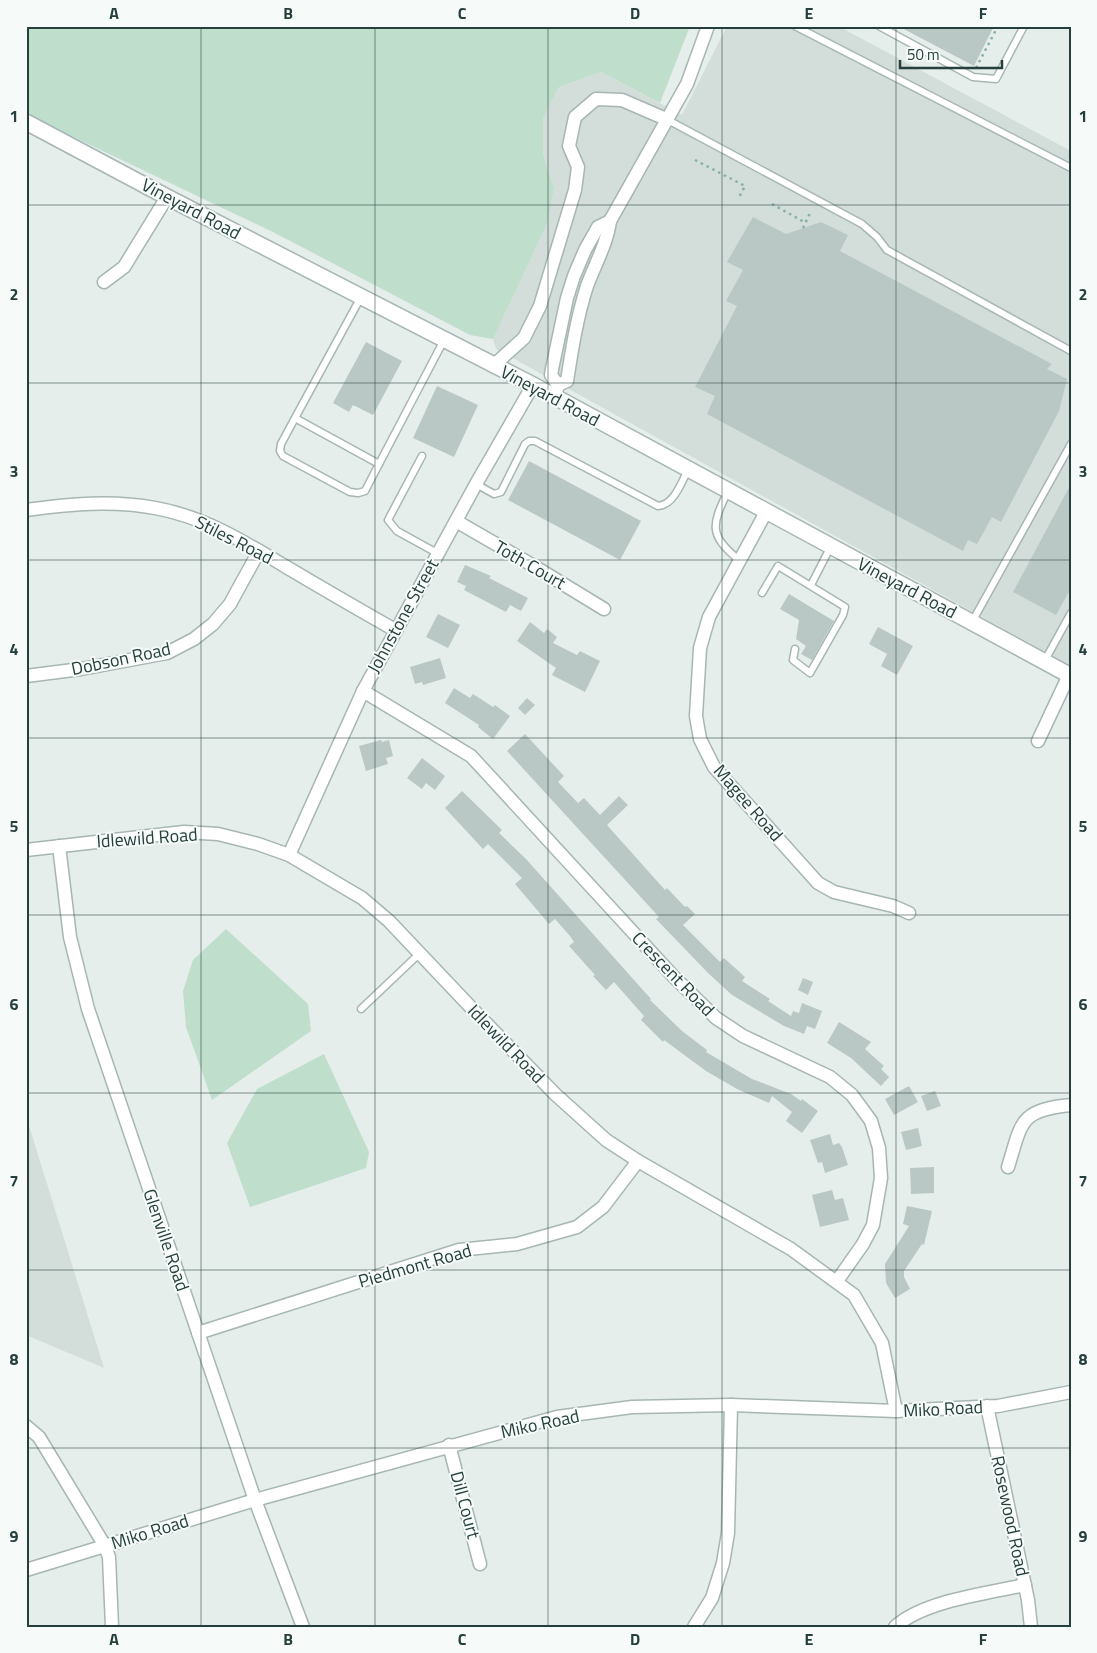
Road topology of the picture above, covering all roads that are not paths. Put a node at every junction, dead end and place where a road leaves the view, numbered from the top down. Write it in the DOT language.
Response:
graph roads {
  1 [pos="708,26"];
  2 [pos="796,26"];
  3 [pos="879,26"];
  4 [pos="1024,26"];
  5 [pos="666,119"];
  6 [pos="26,122"];
  7 [pos="1071,168"];
  8 [pos="166,197"];
  9 [pos="104,282"];
  10 [pos="361,297"];
  11 [pos="444,340"];
  12 [pos="1071,351"];
  13 [pos="493,366"];
  14 [pos="533,385"];
  15 [pos="556,391"];
  16 [pos="294,418"];
  17 [pos="1071,444"];
  18 [pos="422,456"];
  19 [pos="379,464"];
  20 [pos="688,470"];
  21 [pos="476,484"];
  22 [pos="728,491"];
  23 [pos="26,510"];
  24 [pos="766,512"];
  25 [pos="456,521"];
  26 [pos="831,546"];
  27 [pos="260,551"];
  28 [pos="438,553"];
  29 [pos="739,560"];
  30 [pos="811,585"];
  31 [pos="762,593"];
  32 [pos="604,609"];
  33 [pos="1071,613"];
  34 [pos="972,623"];
  35 [pos="395,630"];
  36 [pos="795,649"];
  37 [pos="1044,662"];
  38 [pos="26,676"];
  39 [pos="1070,676"];
  40 [pos="363,691"];
  41 [pos="1038,742"];
  42 [pos="59,846"];
  43 [pos="26,850"];
  44 [pos="289,855"];
  45 [pos="909,913"];
  46 [pos="419,954"];
  47 [pos="361,1009"];
  48 [pos="1071,1105"];
  49 [pos="638,1161"];
  50 [pos="1008,1167"];
  51 [pos="837,1281"];
  52 [pos="198,1334"];
  53 [pos="1071,1392"];
  54 [pos="731,1405"];
  55 [pos="987,1406"];
  56 [pos="896,1411"];
  57 [pos="26,1426"];
  58 [pos="449,1445"];
  59 [pos="255,1500"];
  60 [pos="105,1546"];
  61 [pos="480,1564"];
  62 [pos="26,1570"];
  63 [pos="1025,1585"];
  64 [pos="112,1627"];
  65 [pos="303,1627"];
  66 [pos="694,1627"];
  67 [pos="895,1627"];
  68 [pos="1031,1627"];
  1 -- 5 [label="street"];
  2 -- 7 [label="lane"];
  3 -- 4 [label="lane"];
  5 -- 12 [label="lane"];
  5 -- 13 [label="street"];
  5 -- 15 [label="street"];
  6 -- 8 [label="street, Vineyard Road"];
  8 -- 9 [label="street"];
  8 -- 10 [label="street, Vineyard Road"];
  10 -- 11 [label="street, Vineyard Road"];
  10 -- 16 [label="lane"];
  11 -- 13 [label="street, Vineyard Road"];
  11 -- 19 [label="lane"];
  13 -- 14 [label="street, Vineyard Road"];
  14 -- 15 [label="street, Vineyard Road"];
  14 -- 21 [label="street, Johnstone Street"];
  15 -- 20 [label="street, Vineyard Road"];
  16 -- 19 [label="lane"];
  16 -- 19 [label="lane"];
  17 -- 34 [label="lane"];
  18 -- 28 [label="lane"];
  20 -- 21 [label="lane"];
  20 -- 22 [label="street, Vineyard Road"];
  21 -- 25 [label="street, Johnstone Street"];
  22 -- 24 [label="street, Vineyard Road"];
  22 -- 29 [label="lane"];
  23 -- 27 [label="street, Stiles Road"];
  24 -- 26 [label="street, Vineyard Road"];
  24 -- 29 [label="street, Magee Road"];
  25 -- 28 [label="street, Johnstone Street"];
  25 -- 32 [label="street, Toth Court"];
  26 -- 30 [label="lane"];
  26 -- 34 [label="street, Vineyard Road"];
  27 -- 35 [label="street, Stiles Road"];
  27 -- 38 [label="street, Dobson Road"];
  28 -- 35 [label="street, Johnstone Street"];
  29 -- 45 [label="street, Magee Road"];
  30 -- 31 [label="lane"];
  30 -- 36 [label="lane"];
  33 -- 37 [label="lane"];
  34 -- 37 [label="street, Vineyard Road"];
  35 -- 40 [label="street, Johnstone Street"];
  37 -- 39 [label="street, Vineyard Road"];
  39 -- 41 [label="street"];
  40 -- 44 [label="street, Johnstone Street"];
  40 -- 51 [label="street, Crescent Road"];
  42 -- 43 [label="street, Idlewild Road"];
  42 -- 44 [label="street, Idlewild Road"];
  42 -- 52 [label="street, Glenville Road"];
  44 -- 46 [label="street, Idlewild Road"];
  46 -- 47 [label="lane"];
  46 -- 49 [label="street, Idlewild Road"];
  48 -- 50 [label="street"];
  49 -- 51 [label="street, Idlewild Road"];
  49 -- 52 [label="street, Piedmont Road"];
  51 -- 56 [label="street, Idlewild Road"];
  52 -- 59 [label="street, Glenville Road"];
  53 -- 55 [label="street, Miko Road"];
  54 -- 56 [label="street, Miko Road"];
  54 -- 58 [label="street, Miko Road"];
  54 -- 66 [label="street"];
  55 -- 56 [label="street, Miko Road"];
  55 -- 63 [label="street, Rosewood Road"];
  57 -- 60 [label="street"];
  58 -- 59 [label="street, Miko Road"];
  58 -- 61 [label="street, Dill Court"];
  59 -- 60 [label="street, Miko Road"];
  59 -- 65 [label="street, Glenville Road"];
  60 -- 62 [label="street, Miko Road"];
  60 -- 64 [label="street"];
  63 -- 67 [label="street"];
  63 -- 68 [label="street, Rosewood Road"];
}
